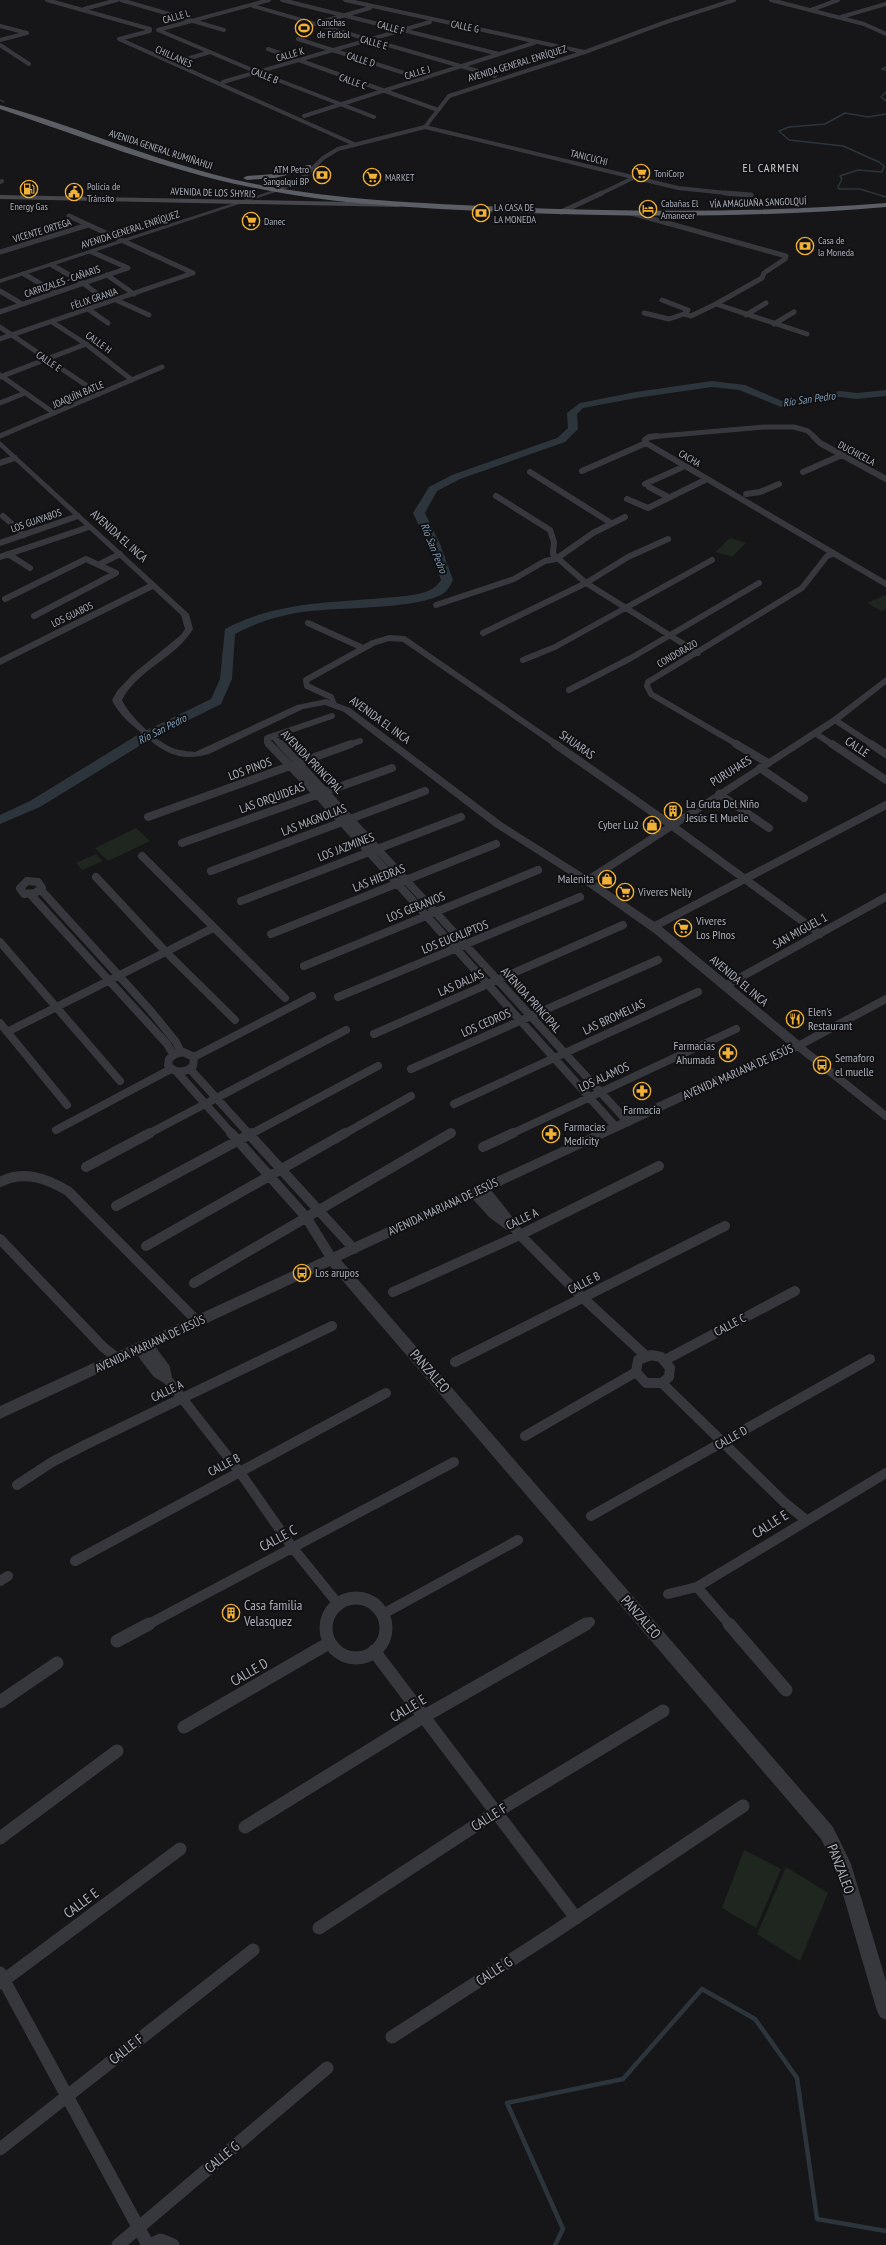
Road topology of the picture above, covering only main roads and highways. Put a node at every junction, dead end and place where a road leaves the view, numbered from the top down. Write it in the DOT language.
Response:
graph roads {
  1 [pos="0,107"];
  2 [pos="308,167"];
  3 [pos="305,176"];
  4 [pos="214,177"];
  5 [pos="319,196"];
  6 [pos="0,197"];
  7 [pos="886,205"];
  8 [pos="425,206"];
  1 -- 4 [label="highway, AVENIDA GENERAL RUMIÑAHUI"];
  2 -- 4 [label="highway"];
  3 -- 5 [label="highway"];
  4 -- 5 [label="highway, AVENIDA GENERAL RUMIÑAHUI"];
  5 -- 8 [label="highway, VÍA AMAGUAÑA SANGOLQUÍ"];
  6 -- 8 [label="main road, AVENIDA DE LOS SHYRIS"];
  7 -- 8 [label="highway, VÍA AMAGUAÑA SANGOLQUÍ"];
}
